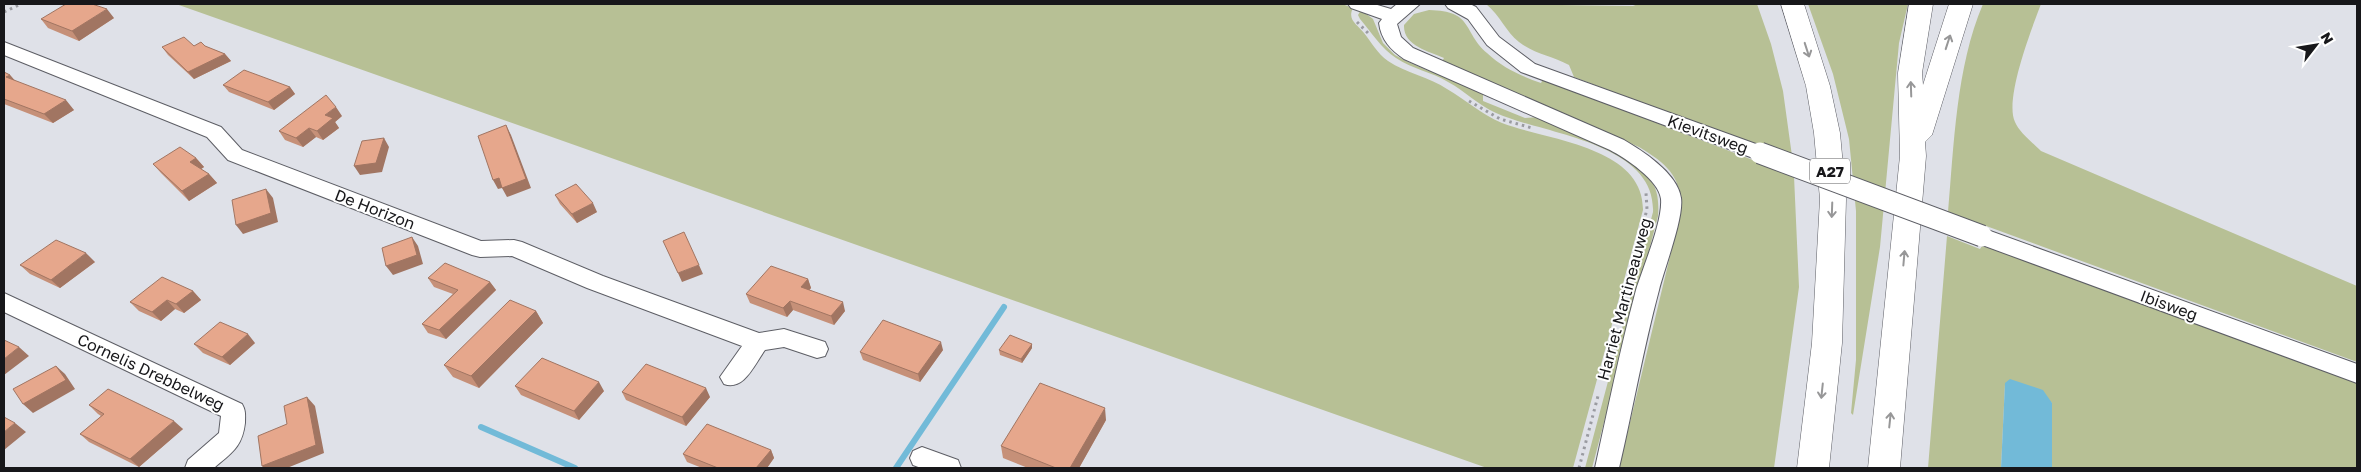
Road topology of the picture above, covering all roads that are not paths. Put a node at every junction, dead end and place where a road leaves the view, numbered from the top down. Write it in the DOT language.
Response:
graph roads {
  1 [pos="1358,4"];
  2 [pos="1411,4"];
  3 [pos="1454,4"];
  4 [pos="1792,4"];
  5 [pos="1921,4"];
  6 [pos="1961,4"];
  7 [pos="1392,16"];
  8 [pos="4,48"];
  9 [pos="1913,156"];
  10 [pos="1982,236"];
  11 [pos="4,302"];
  12 [pos="758,342"];
  13 [pos="817,349"];
  14 [pos="2357,374"];
  15 [pos="732,378"];
  16 [pos="922,458"];
  17 [pos="197,468"];
  18 [pos="949,468"];
  19 [pos="1607,468"];
  20 [pos="1813,468"];
  21 [pos="1884,468"];
  1 -- 7 [label="street"];
  2 -- 7 [label="street"];
  3 -- 10 [label="street, Kievitsweg, bridge"];
  4 -- 20 [label="highway, A27, one-way"];
  9 -- 5 [label="highway, one-way"];
  9 -- 6 [label="highway, one-way"];
  7 -- 19 [label="street, Harriet Martineauweg"];
  8 -- 12 [label="street, De Horizon"];
  21 -- 9 [label="highway, one-way"];
  10 -- 14 [label="street, Ibisweg"];
  11 -- 17 [label="street, Cornelis Drebbelweg"];
  12 -- 13 [label="street, De Horizon"];
  12 -- 15 [label="street"];
  16 -- 18 [label="street"];
}
